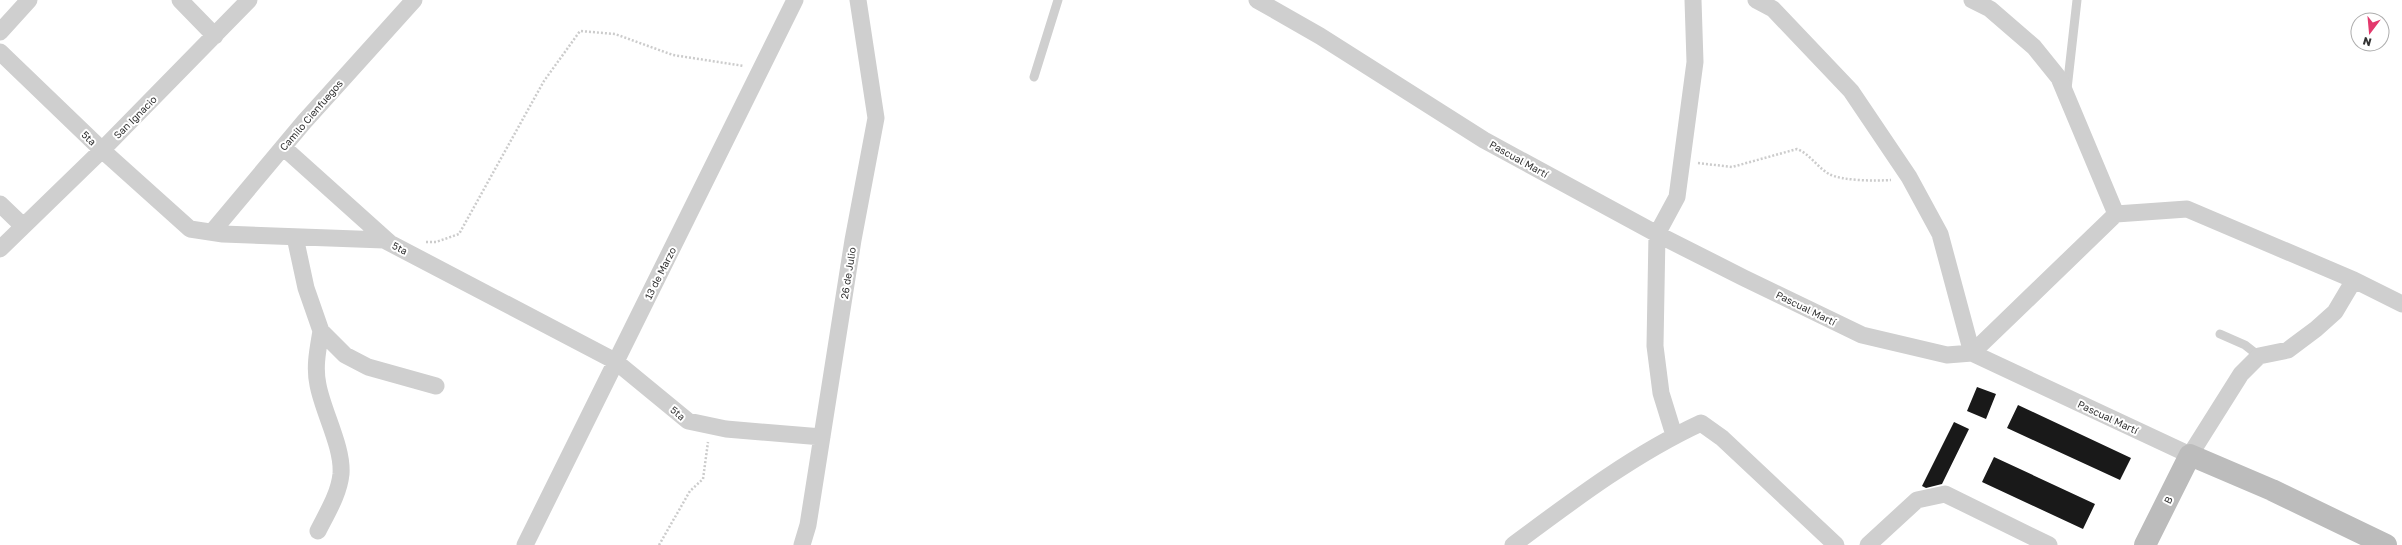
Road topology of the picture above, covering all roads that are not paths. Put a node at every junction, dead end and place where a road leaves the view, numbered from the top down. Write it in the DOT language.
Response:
graph roads {
  1 [pos="30,0"];
  2 [pos="180,0"];
  3 [pos="249,0"];
  4 [pos="414,0"];
  5 [pos="795,0"];
  6 [pos="858,0"];
  7 [pos="1058,0"];
  8 [pos="1257,0"];
  9 [pos="1692,0"];
  10 [pos="1756,0"];
  11 [pos="1972,0"];
  12 [pos="2076,0"];
  13 [pos="0,32"];
  14 [pos="215,36"];
  15 [pos="0,52"];
  16 [pos="1034,77"];
  17 [pos="2067,97"];
  18 [pos="283,147"];
  19 [pos="102,150"];
  20 [pos="0,204"];
  21 [pos="2116,214"];
  22 [pos="23,226"];
  23 [pos="212,232"];
  24 [pos="1657,234"];
  25 [pos="295,237"];
  26 [pos="390,244"];
  27 [pos="0,249"];
  28 [pos="2354,280"];
  29 [pos="2402,304"];
  30 [pos="321,331"];
  31 [pos="2220,334"];
  32 [pos="1972,353"];
  33 [pos="2259,356"];
  34 [pos="615,361"];
  35 [pos="436,386"];
  36 [pos="1674,435"];
  37 [pos="822,437"];
  38 [pos="2190,455"];
  39 [pos="318,531"];
  40 [pos="525,545"];
  41 [pos="802,545"];
  42 [pos="1513,545"];
  43 [pos="1836,545"];
  44 [pos="1868,545"];
  45 [pos="2049,545"];
  46 [pos="2145,545"];
  47 [pos="2386,545"];
  1 -- 13 [label="street"];
  2 -- 14 [label="street"];
  3 -- 14 [label="street, San Ignacio"];
  4 -- 18 [label="street, Camilo Cienfuegos"];
  5 -- 34 [label="street, 13 de Marzo"];
  6 -- 37 [label="street, 26 de Julio"];
  7 -- 16 [label="lane"];
  8 -- 24 [label="street, Pascual Martí"];
  9 -- 24 [label="street"];
  10 -- 32 [label="street"];
  11 -- 17 [label="street"];
  12 -- 17 [label="lane"];
  14 -- 19 [label="street, San Ignacio"];
  15 -- 19 [label="street, 5ta"];
  17 -- 21 [label="street"];
  18 -- 23 [label="street, Camilo Cienfuegos"];
  18 -- 26 [label="street"];
  19 -- 22 [label="street, San Ignacio"];
  19 -- 23 [label="street, 5ta"];
  20 -- 22 [label="street"];
  21 -- 28 [label="street"];
  21 -- 32 [label="street"];
  22 -- 27 [label="street, San Ignacio"];
  23 -- 25 [label="street, 5ta"];
  24 -- 32 [label="street, Pascual Martí"];
  24 -- 36 [label="street"];
  25 -- 26 [label="street, 5ta"];
  25 -- 30 [label="street"];
  26 -- 34 [label="street, 5ta"];
  28 -- 29 [label="street"];
  28 -- 33 [label="street"];
  30 -- 35 [label="street"];
  30 -- 39 [label="street"];
  31 -- 33 [label="lane"];
  32 -- 38 [label="street, Pascual Martí"];
  33 -- 38 [label="street"];
  34 -- 37 [label="street, 5ta"];
  34 -- 40 [label="street, 13 de Marzo"];
  36 -- 42 [label="street"];
  36 -- 43 [label="street"];
  37 -- 41 [label="street, 26 de Julio"];
  38 -- 46 [label="street, B"];
  38 -- 47 [label="street, Pascual Martí"];
  44 -- 45 [label="street"];
}
